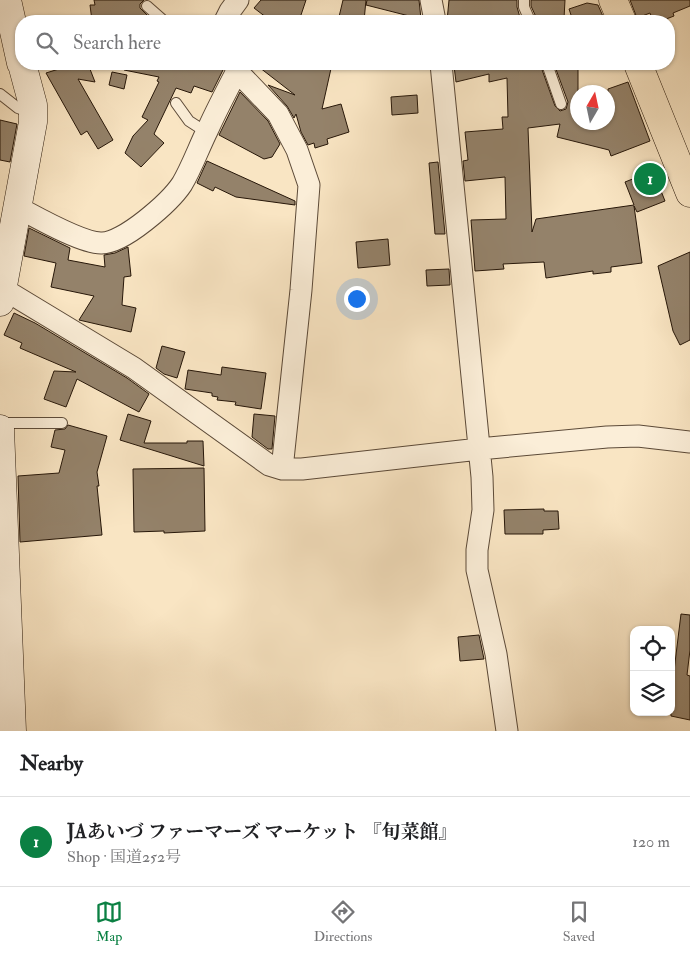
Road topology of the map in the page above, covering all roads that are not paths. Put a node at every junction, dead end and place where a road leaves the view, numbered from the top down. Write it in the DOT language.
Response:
graph roads {
  1 [pos="7,0"];
  2 [pos="238,0"];
  3 [pos="431,0"];
  4 [pos="524,0"];
  5 [pos="613,0"];
  6 [pos="147,6"];
  7 [pos="157,15"];
  8 [pos="228,15"];
  9 [pos="434,15"];
  10 [pos="527,15"];
  11 [pos="619,15"];
  12 [pos="15,36"];
  13 [pos="23,70"];
  14 [pos="235,70"];
  15 [pos="238,70"];
  16 [pos="442,70"];
  17 [pos="548,70"];
  18 [pos="640,70"];
  19 [pos="0,94"];
  20 [pos="176,103"];
  21 [pos="561,104"];
  22 [pos="34,114"];
  23 [pos="206,132"];
  24 [pos="690,193"];
  25 [pos="17,207"];
  26 [pos="1,292"];
  27 [pos="0,423"];
  28 [pos="62,423"];
  29 [pos="0,429"];
  30 [pos="690,442"];
  31 [pos="479,449"];
  32 [pos="282,469"];
  33 [pos="4,650"];
  34 [pos="12,731"];
  35 [pos="507,731"];
  1 -- 12 [label="main road"];
  2 -- 8 [label="street"];
  3 -- 9 [label="street"];
  4 -- 10 [label="lane"];
  5 -- 11 [label="highway"];
  6 -- 7 [label="lane"];
  13 -- 22 [label="main road"];
  14 -- 23 [label="street"];
  15 -- 32 [label="street"];
  16 -- 31 [label="street"];
  17 -- 21 [label="lane"];
  18 -- 24 [label="highway"];
  19 -- 22 [label="lane"];
  20 -- 23 [label="lane"];
  22 -- 25 [label="main road"];
  23 -- 25 [label="street"];
  25 -- 26 [label="main road"];
  26 -- 32 [label="street"];
  27 -- 28 [label="lane"];
  29 -- 33 [label="main road"];
  30 -- 31 [label="street"];
  31 -- 32 [label="street"];
  31 -- 35 [label="street"];
  33 -- 34 [label="main road"];
}
